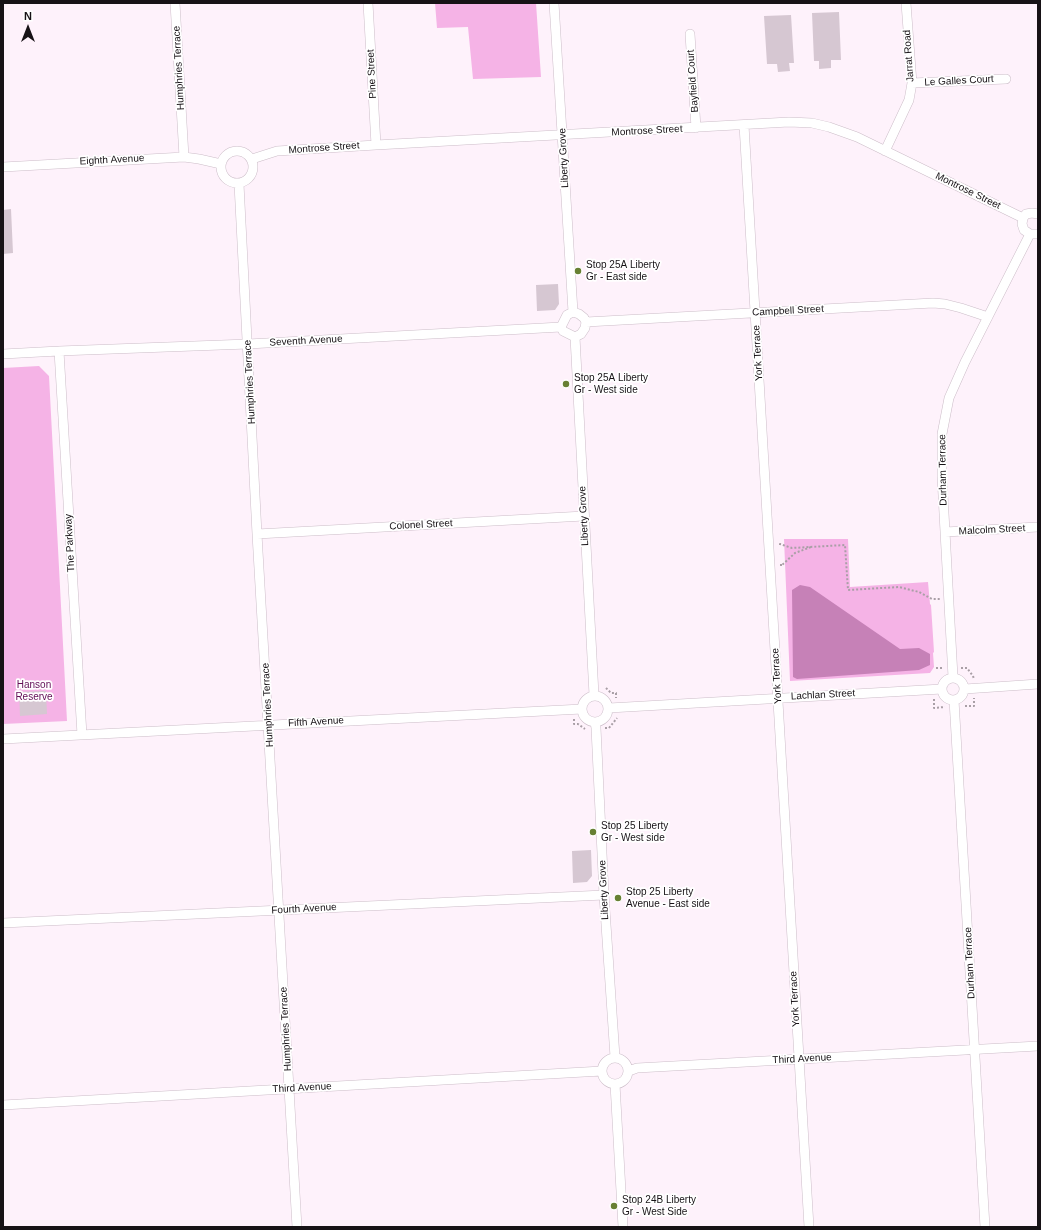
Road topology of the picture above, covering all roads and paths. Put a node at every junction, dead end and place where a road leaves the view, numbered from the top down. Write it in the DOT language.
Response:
graph roads {
  1 [pos="175,3"];
  2 [pos="368,3"];
  3 [pos="554,3"];
  4 [pos="906,3"];
  5 [pos="690,34"];
  6 [pos="1006,79"];
  7 [pos="912,84"];
  8 [pos="744,125"];
  9 [pos="696,128"];
  10 [pos="562,136"];
  11 [pos="376,145"];
  12 [pos="885,151"];
  13 [pos="184,157"];
  14 [pos="252,159"];
  15 [pos="221,164"];
  16 [pos="3,167"];
  17 [pos="239,184"];
  18 [pos="1038,214"];
  19 [pos="1023,218"];
  20 [pos="1034,234"];
  21 [pos="573,312"];
  22 [pos="756,313"];
  23 [pos="988,317"];
  24 [pos="586,322"];
  25 [pos="561,327"];
  26 [pos="575,337"];
  27 [pos="248,344"];
  28 [pos="59,351"];
  29 [pos="3,354"];
  30 [pos="584,516"];
  31 [pos="1038,527"];
  32 [pos="945,532"];
  33 [pos="257,534"];
  34 [pos="811,547"];
  35 [pos="780,551"];
  36 [pos="781,558"];
  37 [pos="949,598"];
  38 [pos="953,677"];
  39 [pos="1038,684"];
  40 [pos="942,689"];
  41 [pos="965,689"];
  42 [pos="594,695"];
  43 [pos="778,697"];
  44 [pos="954,700"];
  45 [pos="582,708"];
  46 [pos="609,708"];
  47 [pos="595,722"];
  48 [pos="269,724"];
  49 [pos="82,735"];
  50 [pos="3,739"];
  51 [pos="604,895"];
  52 [pos="280,910"];
  53 [pos="3,923"];
  54 [pos="1038,1046"];
  55 [pos="975,1049"];
  56 [pos="615,1057"];
  57 [pos="798,1059"];
  58 [pos="602,1071"];
  59 [pos="629,1071"];
  60 [pos="615,1084"];
  61 [pos="289,1088"];
  62 [pos="3,1105"];
  63 [pos="297,1227"];
  64 [pos="623,1227"];
  65 [pos="809,1227"];
  66 [pos="985,1227"];
  1 -- 13 [label="street, Humphries Terrace"];
  2 -- 11 [label="street, Pine Street"];
  3 -- 10 [label="street, Liberty Grove"];
  4 -- 7 [label="street, Jarrat Road"];
  5 -- 9 [label="street, Bayfield Court"];
  6 -- 7 [label="street, Le Galles Court"];
  7 -- 12 [label="street, Jarrat Road"];
  8 -- 9 [label="street, Montrose Street"];
  8 -- 12 [label="street, Montrose Street"];
  8 -- 22 [label="street, York Terrace"];
  9 -- 10 [label="street, Montrose Street"];
  10 -- 11 [label="street, Montrose Street"];
  10 -- 21 [label="street, Liberty Grove"];
  11 -- 14 [label="street, Montrose Street"];
  12 -- 19 [label="street, Montrose Street"];
  13 -- 15 [label="street, Eighth Avenue"];
  13 -- 16 [label="street, Eighth Avenue"];
  14 -- 15 [label="street"];
  14 -- 17 [label="street"];
  15 -- 17 [label="street"];
  17 -- 27 [label="street, Humphries Terrace"];
  18 -- 19 [label="street"];
  19 -- 20 [label="street"];
  20 -- 23 [label="street, Durham Terrace"];
  21 -- 24 [label="street"];
  21 -- 25 [label="street"];
  22 -- 23 [label="street, Campbell Street"];
  22 -- 24 [label="street, Campbell Street"];
  22 -- 43 [label="street, York Terrace"];
  23 -- 32 [label="street, Durham Terrace"];
  24 -- 26 [label="street"];
  25 -- 26 [label="street"];
  25 -- 27 [label="street, Seventh Avenue"];
  26 -- 30 [label="street, Liberty Grove"];
  27 -- 28 [label="street, Seventh Avenue"];
  27 -- 33 [label="street, Humphries Terrace"];
  28 -- 29 [label="street, Seventh Avenue"];
  28 -- 49 [label="street, The Parkway"];
  30 -- 33 [label="street, Colonel Street"];
  30 -- 42 [label="street, Liberty Grove"];
  31 -- 32 [label="street, Malcolm Street"];
  32 -- 37 [label="street, Durham Terrace"];
  33 -- 48 [label="street, Humphries Terrace"];
  34 -- 35 [label="path"];
  34 -- 36 [label="path"];
  34 -- 37 [label="path"];
  37 -- 38 [label="street, Durham Terrace"];
  38 -- 40 [label="street"];
  38 -- 41 [label="street"];
  39 -- 41 [label="street"];
  40 -- 43 [label="street, Lachlan Street"];
  40 -- 44 [label="street"];
  41 -- 44 [label="street"];
  42 -- 45 [label="street"];
  42 -- 46 [label="street"];
  43 -- 46 [label="street, Lachlan Street"];
  43 -- 57 [label="street, York Terrace"];
  44 -- 55 [label="street, Durham Terrace"];
  45 -- 47 [label="street"];
  45 -- 48 [label="street, Fifth Avenue"];
  46 -- 47 [label="street"];
  47 -- 51 [label="street, Liberty Grove"];
  48 -- 49 [label="street, Fifth Avenue"];
  48 -- 52 [label="street, Humphries Terrace"];
  49 -- 50 [label="street, Fifth Avenue"];
  51 -- 52 [label="street, Fourth Avenue"];
  51 -- 56 [label="street, Liberty Grove"];
  52 -- 53 [label="street, Fourth Avenue"];
  52 -- 61 [label="street, Humphries Terrace"];
  54 -- 55 [label="street, Third Avenue"];
  55 -- 57 [label="street, Third Avenue"];
  55 -- 66 [label="street, Durham Terrace"];
  56 -- 58 [label="street"];
  56 -- 59 [label="street"];
  57 -- 59 [label="street, Third Avenue"];
  57 -- 65 [label="street, York Terrace"];
  58 -- 60 [label="street"];
  58 -- 61 [label="street, Third Avenue"];
  59 -- 60 [label="street"];
  60 -- 64 [label="street"];
  61 -- 62 [label="street, Third Avenue"];
  61 -- 63 [label="street, Humphries Terrace"];
}
